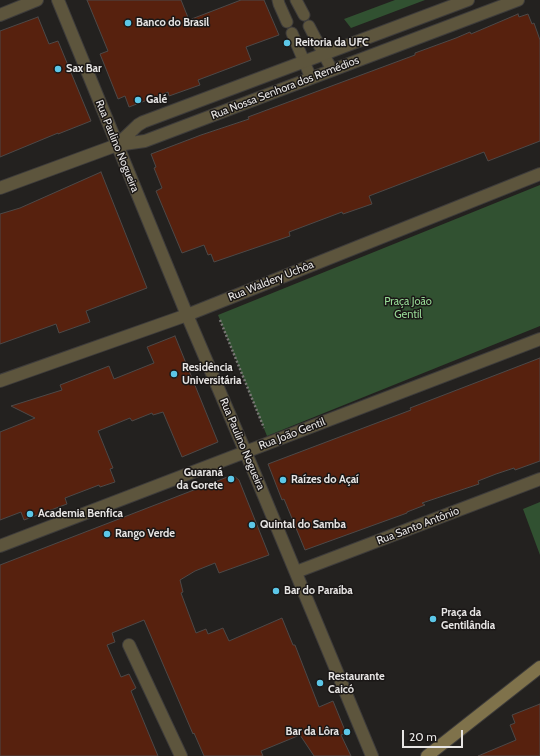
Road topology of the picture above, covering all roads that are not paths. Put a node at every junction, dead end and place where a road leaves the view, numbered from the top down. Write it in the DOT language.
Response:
graph roads {
  1 [pos="37,0"];
  2 [pos="58,0"];
  3 [pos="278,0"];
  4 [pos="296,0"];
  5 [pos="468,0"];
  6 [pos="518,0"];
  7 [pos="0,15"];
  8 [pos="304,15"];
  9 [pos="287,22"];
  10 [pos="309,26"];
  11 [pos="292,33"];
  12 [pos="324,55"];
  13 [pos="304,62"];
  14 [pos="332,70"];
  15 [pos="311,78"];
  16 [pos="117,145"];
  17 [pos="540,174"];
  18 [pos="0,188"];
  19 [pos="187,315"];
  20 [pos="540,339"];
  21 [pos="0,382"];
  22 [pos="246,452"];
  23 [pos="540,479"];
  24 [pos="0,546"];
  25 [pos="296,572"];
  26 [pos="129,645"];
  27 [pos="540,667"];
  28 [pos="181,756"];
  29 [pos="372,756"];
  30 [pos="427,756"];
  1 -- 7 [label="street"];
  2 -- 16 [label="street, Rua Paulino Nogueira"];
  3 -- 9 [label="lane"];
  4 -- 8 [label="lane"];
  5 -- 12 [label="street, Rua Nossa Senhora dos Remédios"];
  6 -- 14 [label="street, Rua Nossa Senhora dos Remédios"];
  10 -- 12 [label="lane"];
  11 -- 13 [label="lane"];
  12 -- 13 [label="street, Rua Nossa Senhora dos Remédios"];
  12 -- 14 [label="lane"];
  13 -- 15 [label="lane"];
  13 -- 16 [label="street, Rua Nossa Senhora dos Remédios"];
  14 -- 15 [label="street, Rua Nossa Senhora dos Remédios"];
  15 -- 16 [label="street, Rua Nossa Senhora dos Remédios"];
  16 -- 18 [label="street, Rua Nossa Senhora dos Remédios"];
  16 -- 19 [label="street, Rua Paulino Nogueira"];
  17 -- 19 [label="street, Rua Waldery Uchôa"];
  19 -- 21 [label="street, Rua Waldery Uchôa"];
  19 -- 22 [label="street, Rua Paulino Nogueira"];
  20 -- 22 [label="street, Rua João Gentil"];
  22 -- 24 [label="street, Rua João Gentil"];
  22 -- 25 [label="street, Rua Paulino Nogueira"];
  23 -- 25 [label="street, Rua Santo Antônio"];
  25 -- 29 [label="street, Rua Paulino Nogueira"];
  26 -- 28 [label="street"];
  27 -- 30 [label="street"];
}
